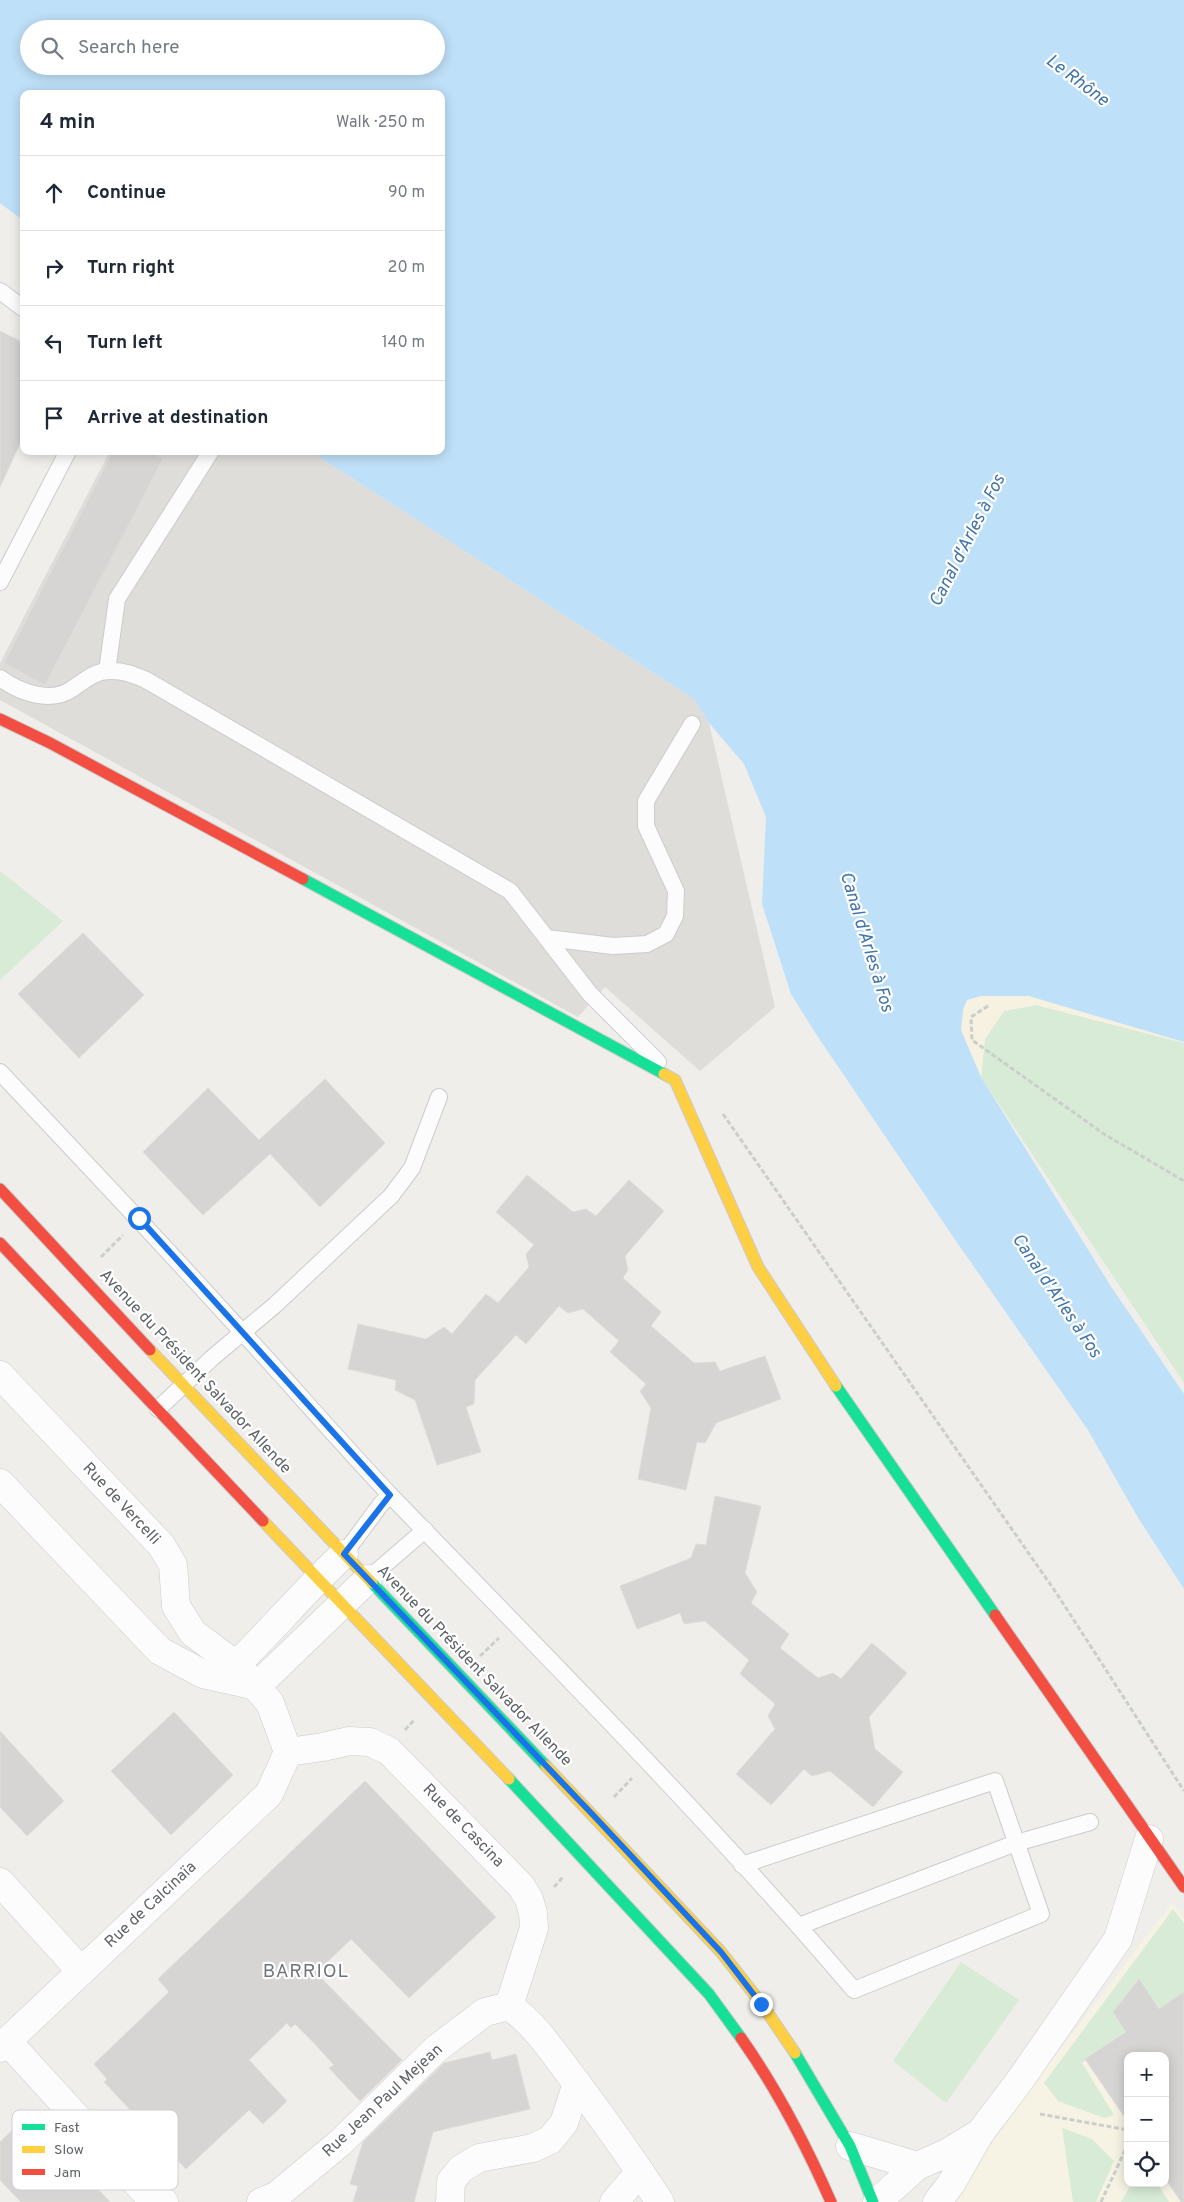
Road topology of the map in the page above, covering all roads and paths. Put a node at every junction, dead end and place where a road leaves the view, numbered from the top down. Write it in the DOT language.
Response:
graph roads {
  1 [pos="0,291"];
  2 [pos="20,306"];
  3 [pos="66,455"];
  4 [pos="208,455"];
  5 [pos="0,582"];
  6 [pos="107,670"];
  7 [pos="0,678"];
  8 [pos="0,719"];
  9 [pos="692,724"];
  10 [pos="547,938"];
  11 [pos="988,1006"];
  12 [pos="0,1072"];
  13 [pos="675,1080"];
  14 [pos="439,1097"];
  15 [pos="721,1111"];
  16 [pos="1184,1181"];
  17 [pos="0,1189"];
  18 [pos="139,1218"];
  19 [pos="0,1243"];
  20 [pos="98,1260"];
  21 [pos="242,1332"];
  22 [pos="0,1375"];
  23 [pos="183,1385"];
  24 [pos="158,1409"];
  25 [pos="0,1483"];
  26 [pos="390,1495"];
  27 [pos="425,1530"];
  28 [pos="344,1554"];
  29 [pos="318,1578"];
  30 [pos="368,1579"];
  31 [pos="342,1604"];
  32 [pos="500,1636"];
  33 [pos="476,1660"];
  34 [pos="236,1665"];
  35 [pos="256,1686"];
  36 [pos="288,1752"];
  37 [pos="638,1773"];
  38 [pos="1184,1791"];
  39 [pos="608,1803"];
  40 [pos="1090,1822"];
  41 [pos="1149,1839"];
  42 [pos="1016,1843"];
  43 [pos="742,1865"];
  44 [pos="558,1872"];
  45 [pos="0,1882"];
  46 [pos="1184,1887"];
  47 [pos="551,1889"];
  48 [pos="799,1926"];
  49 [pos="81,1971"];
  50 [pos="509,2006"];
  51 [pos="4,2044"];
  52 [pos="577,2083"];
  53 [pos="67,2110"];
  54 [pos="1040,2114"];
  55 [pos="1124,2129"];
  56 [pos="980,2133"];
  57 [pos="850,2146"];
  58 [pos="1124,2153"];
  59 [pos="917,2166"];
  60 [pos="640,2172"];
  61 [pos="143,2190"];
  62 [pos="164,2202"];
  63 [pos="260,2202"];
  64 [pos="450,2202"];
  65 [pos="614,2202"];
  66 [pos="660,2202"];
  67 [pos="831,2202"];
  68 [pos="873,2202"];
  69 [pos="877,2202"];
  70 [pos="937,2202"];
  71 [pos="1101,2202"];
  1 -- 2 [label="lane"];
  3 -- 5 [label="lane"];
  4 -- 6 [label="lane"];
  6 -- 7 [label="lane"];
  6 -- 10 [label="lane"];
  8 -- 13 [label="street"];
  9 -- 10 [label="lane"];
  10 -- 13 [label="lane"];
  11 -- 16 [label="path"];
  12 -- 18 [label="lane"];
  13 -- 41 [label="street"];
  14 -- 21 [label="lane"];
  15 -- 38 [label="path"];
  17 -- 23 [label="street, Avenue du Président Salvador Allende"];
  18 -- 20 [label="path"];
  18 -- 21 [label="lane"];
  19 -- 24 [label="street"];
  21 -- 23 [label="lane"];
  21 -- 26 [label="lane"];
  22 -- 34 [label="street, Rue de Vercelli"];
  23 -- 24 [label="lane"];
  23 -- 28 [label="street, Avenue du Président Salvador Allende"];
  24 -- 29 [label="street"];
  25 -- 35 [label="street"];
  26 -- 27 [label="lane"];
  26 -- 28 [label="lane"];
  27 -- 30 [label="lane"];
  27 -- 43 [label="lane"];
  28 -- 29 [label="street"];
  28 -- 30 [label="street, Avenue du Président Salvador Allende"];
  29 -- 31 [label="street"];
  29 -- 34 [label="street"];
  30 -- 31 [label="street"];
  30 -- 57 [label="street, Avenue du Président Salvador Allende"];
  31 -- 35 [label="street"];
  31 -- 67 [label="street"];
  32 -- 33 [label="path"];
  34 -- 35 [label="street, Rue de Vercelli"];
  35 -- 36 [label="street, Rue de Vercelli"];
  36 -- 49 [label="street, Rue de Calcinaïa"];
  36 -- 50 [label="street, Rue de Cascina"];
  37 -- 39 [label="path"];
  40 -- 42 [label="lane"];
  41 -- 46 [label="street"];
  41 -- 56 [label="street"];
  42 -- 43 [label="lane"];
  42 -- 48 [label="lane"];
  42 -- 48 [label="lane"];
  43 -- 48 [label="lane"];
  44 -- 47 [label="path"];
  45 -- 49 [label="street"];
  49 -- 51 [label="street, Rue de Calcinaïa"];
  50 -- 52 [label="street"];
  50 -- 63 [label="street, Rue Jean Paul Mejean"];
  51 -- 53 [label="street"];
  52 -- 60 [label="street"];
  52 -- 64 [label="street"];
  54 -- 55 [label="path"];
  56 -- 59 [label="street"];
  56 -- 70 [label="street"];
  57 -- 59 [label="street"];
  57 -- 68 [label="street, Avenue du Président Salvador Allende"];
  58 -- 71 [label="path"];
  59 -- 69 [label="street"];
  60 -- 65 [label="street"];
  60 -- 66 [label="street"];
  61 -- 62 [label="street"];
}
